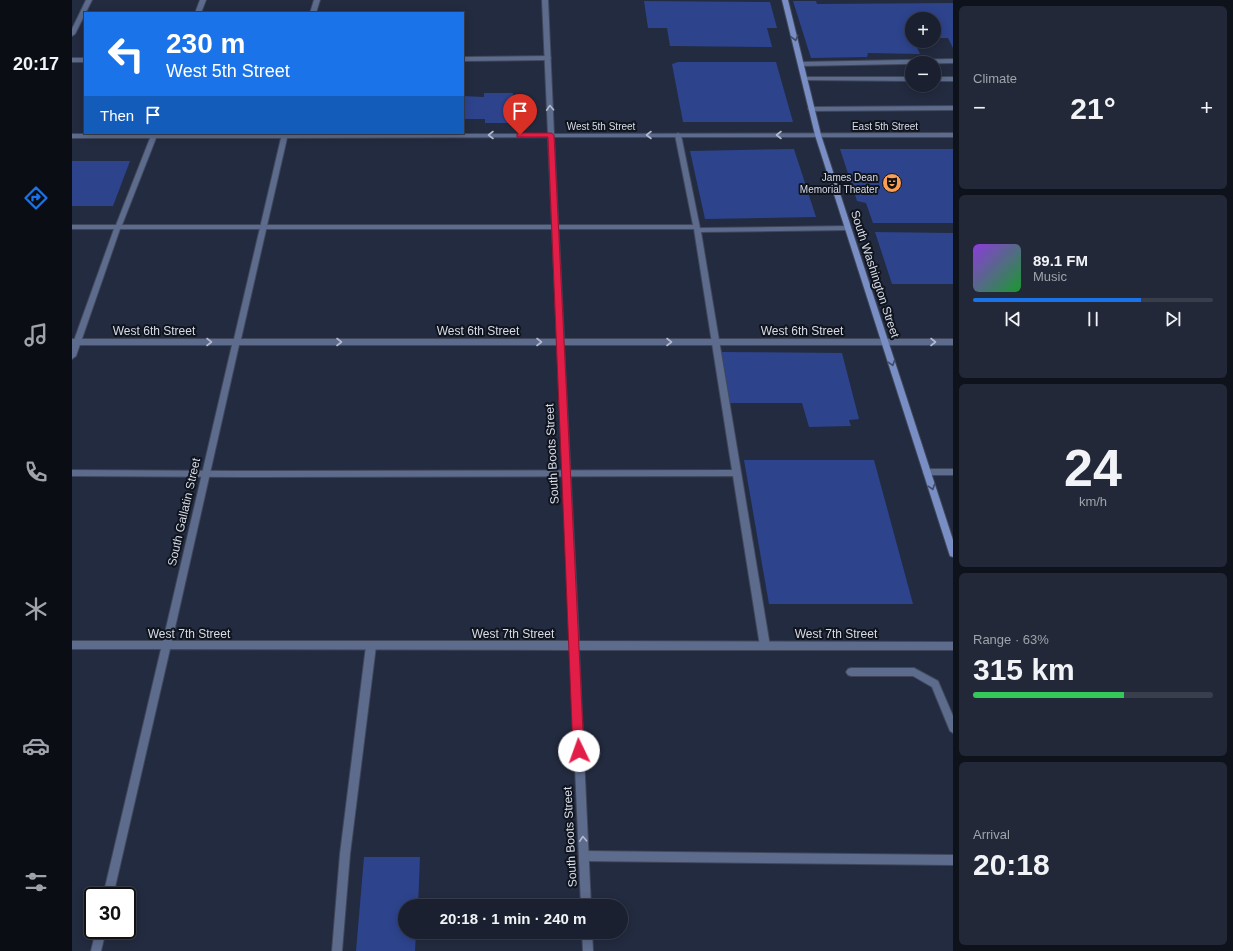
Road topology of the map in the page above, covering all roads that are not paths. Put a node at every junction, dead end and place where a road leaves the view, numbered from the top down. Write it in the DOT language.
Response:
graph roads {
  1 [pos="89,0"];
  2 [pos="203,0"];
  3 [pos="316,0"];
  4 [pos="545,0"];
  5 [pos="785,0"];
  6 [pos="198,12"];
  7 [pos="314,12"];
  8 [pos="72,34"];
  9 [pos="464,58"];
  10 [pos="548,58"];
  11 [pos="72,60"];
  12 [pos="84,60"];
  13 [pos="953,61"];
  14 [pos="801,64"];
  15 [pos="804,79"];
  16 [pos="905,79"];
  17 [pos="941,79"];
  18 [pos="953,79"];
  19 [pos="953,108"];
  20 [pos="812,109"];
  21 [pos="285,134"];
  22 [pos="154,135"];
  23 [pos="551,135"];
  24 [pos="678,135"];
  25 [pos="818,135"];
  26 [pos="953,135"];
  27 [pos="72,136"];
  28 [pos="72,227"];
  29 [pos="118,227"];
  30 [pos="555,227"];
  31 [pos="264,228"];
  32 [pos="848,228"];
  33 [pos="697,229"];
  34 [pos="75,342"];
  35 [pos="237,342"];
  36 [pos="560,342"];
  37 [pos="716,342"];
  38 [pos="885,342"];
  39 [pos="953,342"];
  40 [pos="72,356"];
  41 [pos="566,472"];
  42 [pos="927,472"];
  43 [pos="953,472"];
  44 [pos="72,473"];
  45 [pos="737,473"];
  46 [pos="206,475"];
  47 [pos="953,553"];
  48 [pos="72,646"];
  49 [pos="166,646"];
  50 [pos="371,646"];
  51 [pos="574,646"];
  52 [pos="765,646"];
  53 [pos="953,646"];
  54 [pos="851,672"];
  55 [pos="953,728"];
  56 [pos="584,856"];
  57 [pos="953,860"];
  58 [pos="110,887"];
  59 [pos="586,899"];
  60 [pos="98,939"];
  61 [pos="587,939"];
  62 [pos="96,951"];
  63 [pos="336,951"];
  64 [pos="588,951"];
  1 -- 8 [label="street"];
  2 -- 6 [label="street"];
  3 -- 7 [label="street"];
  4 -- 10 [label="street, South Boots Street"];
  5 -- 14 [label="main road, South Washington Street, one-way"];
  9 -- 10 [label="street"];
  23 -- 10 [label="street, South Boots Street, one-way"];
  11 -- 12 [label="street"];
  13 -- 14 [label="street"];
  14 -- 15 [label="main road, South Washington Street"];
  15 -- 16 [label="street"];
  15 -- 20 [label="main road, South Washington Street"];
  17 -- 18 [label="street"];
  19 -- 20 [label="street"];
  20 -- 25 [label="main road, South Washington Street"];
  21 -- 22 [label="street, West 5th Street"];
  23 -- 21 [label="street, West 5th Street, one-way"];
  21 -- 31 [label="street, South Gallatin Street"];
  22 -- 27 [label="street, West 5th Street"];
  22 -- 29 [label="street"];
  24 -- 23 [label="street, West 5th Street, one-way"];
  23 -- 30 [label="street, South Boots Street"];
  25 -- 24 [label="street, West 5th Street, one-way"];
  24 -- 33 [label="street"];
  25 -- 26 [label="street, East 5th Street"];
  25 -- 32 [label="main road, South Washington Street"];
  28 -- 29 [label="street"];
  29 -- 31 [label="street"];
  29 -- 34 [label="street"];
  30 -- 31 [label="street"];
  30 -- 33 [label="street"];
  30 -- 36 [label="street, South Boots Street"];
  31 -- 35 [label="street, South Gallatin Street"];
  32 -- 33 [label="street"];
  32 -- 38 [label="main road, South Washington Street"];
  33 -- 37 [label="street"];
  34 -- 35 [label="street, West 6th Street, one-way"];
  34 -- 40 [label="street"];
  35 -- 36 [label="street, West 6th Street, one-way"];
  35 -- 46 [label="street, South Gallatin Street"];
  36 -- 37 [label="street, West 6th Street, one-way"];
  36 -- 41 [label="street, South Boots Street"];
  37 -- 38 [label="street, West 6th Street"];
  37 -- 45 [label="street"];
  38 -- 39 [label="street, West 6th Street, one-way"];
  38 -- 42 [label="main road, South Washington Street, one-way"];
  41 -- 45 [label="street"];
  41 -- 46 [label="street"];
  41 -- 51 [label="street, South Boots Street"];
  42 -- 43 [label="street"];
  42 -- 47 [label="main road, South Washington Street, one-way"];
  44 -- 46 [label="street"];
  45 -- 52 [label="street"];
  46 -- 49 [label="street, South Gallatin Street"];
  48 -- 49 [label="street, West 7th Street"];
  49 -- 50 [label="street, West 7th Street"];
  49 -- 58 [label="street, South Gallatin Street"];
  50 -- 51 [label="street, West 7th Street"];
  50 -- 63 [label="street"];
  51 -- 52 [label="street, West 7th Street"];
  56 -- 51 [label="street, South Boots Street, one-way"];
  52 -- 53 [label="street, West 7th Street"];
  54 -- 55 [label="street"];
  56 -- 57 [label="street"];
  56 -- 59 [label="street, South Boots Street"];
  60 -- 62 [label="street"];
  61 -- 64 [label="street"];
}
